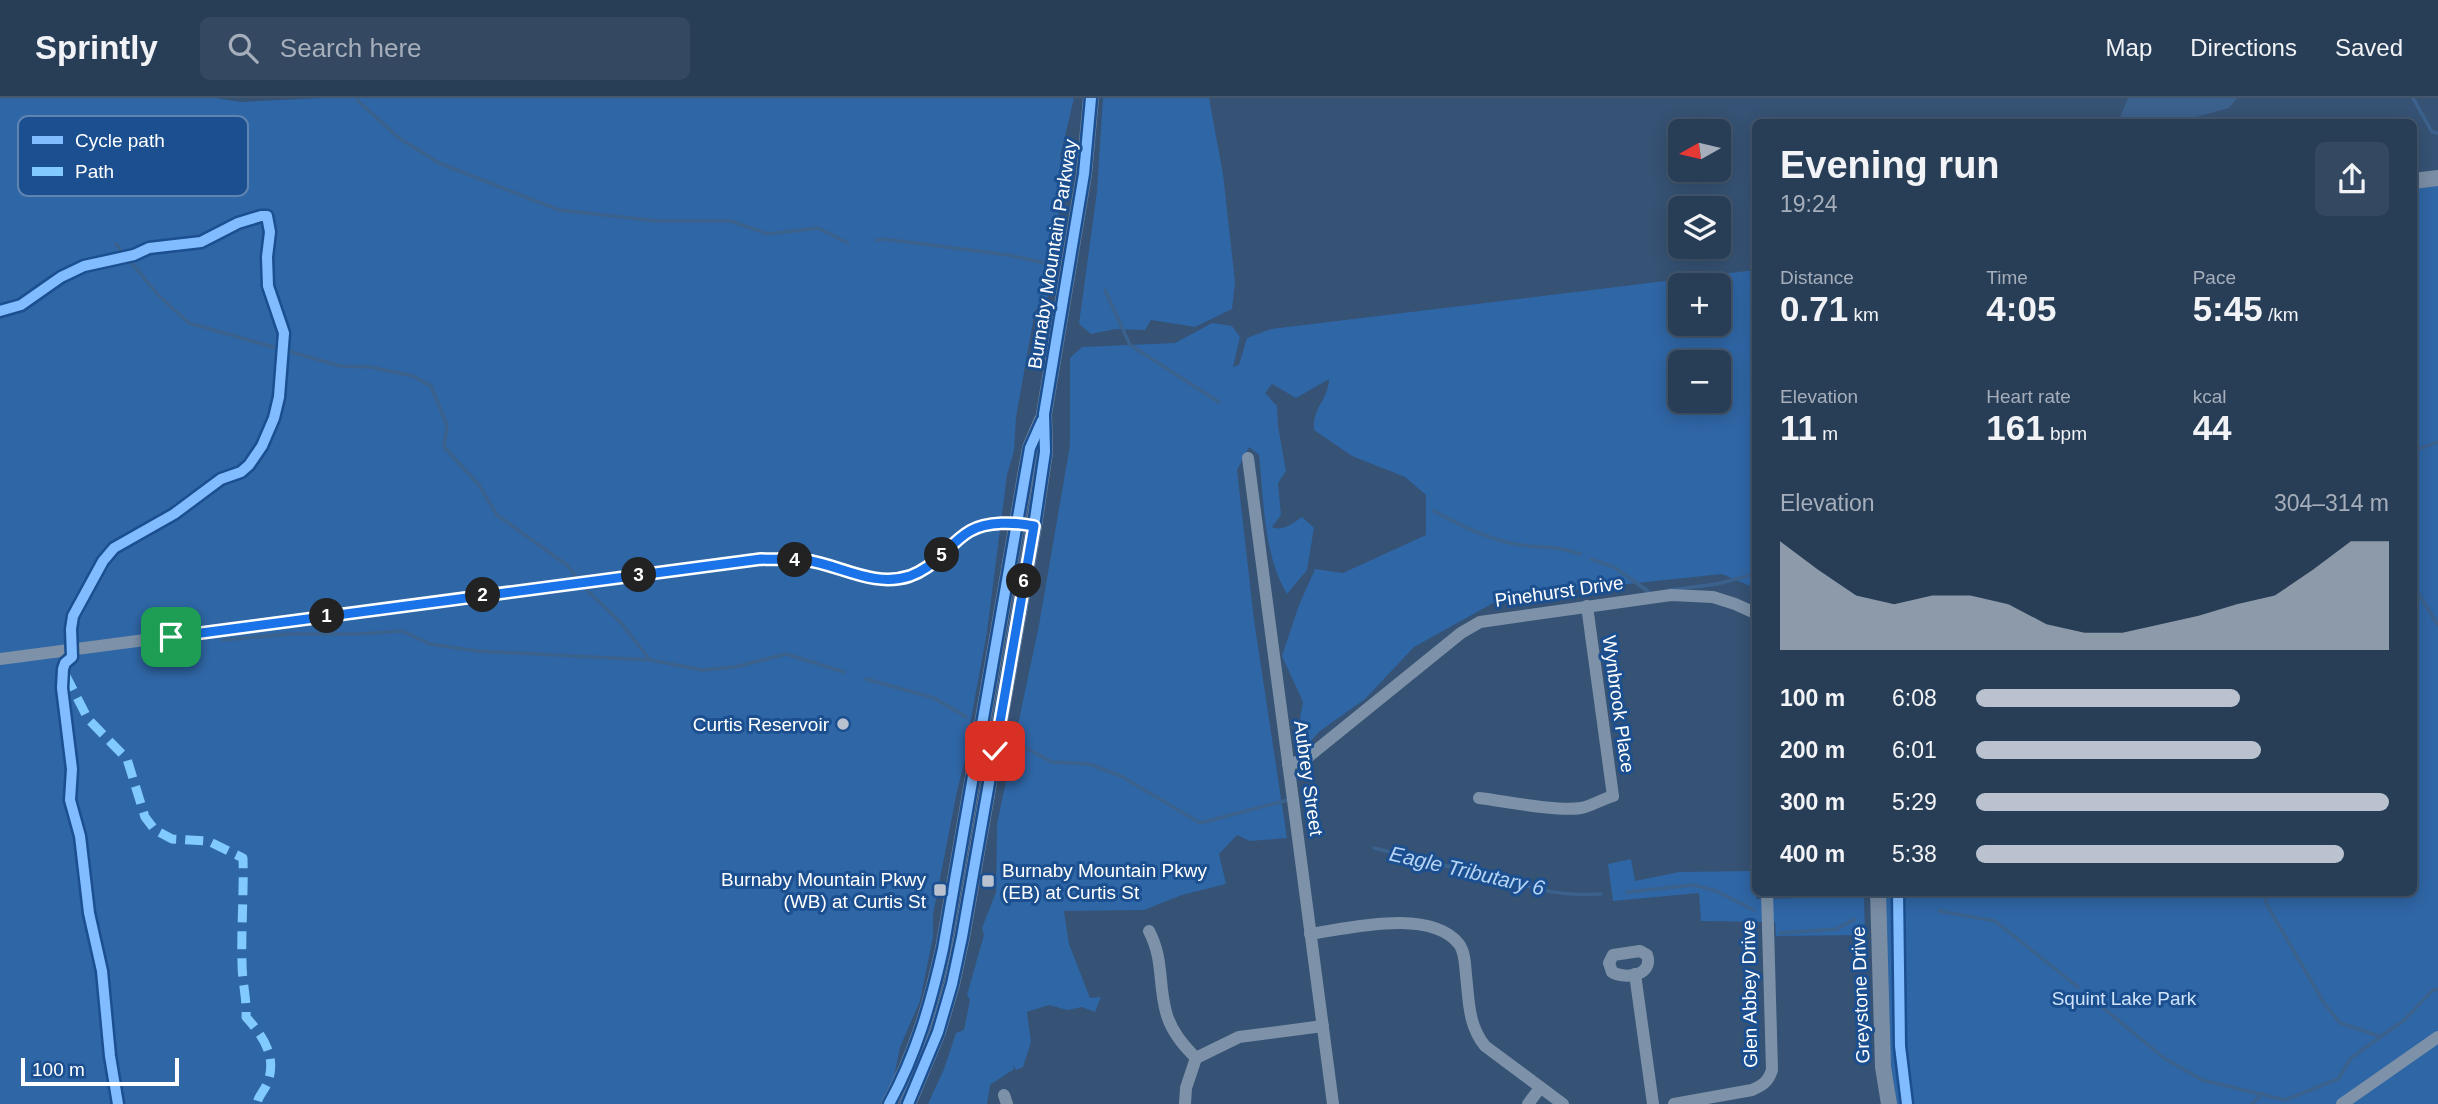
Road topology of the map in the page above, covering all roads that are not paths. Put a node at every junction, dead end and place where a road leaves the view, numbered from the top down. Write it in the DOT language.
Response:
graph roads {
  1 [pos="1091,98"];
  2 [pos="2438,177"];
  3 [pos="2417,180"];
  4 [pos="1248,457"];
  5 [pos="1026,525"];
  6 [pos="1587,606"];
  7 [pos="1752,612"];
  8 [pos="0,659"];
  9 [pos="1288,764"];
  10 [pos="1479,798"];
  11 [pos="1767,896"];
  12 [pos="1878,896"];
  13 [pos="1149,931"];
  14 [pos="1310,934"];
  15 [pos="1635,974"];
  16 [pos="1322,1026"];
  17 [pos="2438,1037"];
  18 [pos="1196,1058"];
  19 [pos="1540,1088"];
  20 [pos="1887,1101"];
  21 [pos="889,1104"];
  22 [pos="908,1104"];
  23 [pos="1185,1104"];
  24 [pos="1333,1104"];
  25 [pos="1528,1104"];
  26 [pos="1563,1104"];
  27 [pos="1653,1104"];
  28 [pos="1674,1104"];
  29 [pos="2342,1104"];
  1 -- 5 [label="main road, Burnaby Mountain Parkway"];
  2 -- 3 [label="main road"];
  4 -- 9 [label="street, Aubrey Street"];
  5 -- 8 [label="street"];
  5 -- 21 [label="main road, Burnaby Mountain Parkway"];
  5 -- 22 [label="main road, Burnaby Mountain Parkway"];
  6 -- 7 [label="street, Pinehurst Drive"];
  6 -- 9 [label="street, Pinehurst Drive"];
  6 -- 10 [label="street, Wynbrook Place"];
  9 -- 14 [label="street, Aubrey Street"];
  11 -- 28 [label="street, Glen Abbey Drive"];
  12 -- 20 [label="main road, Greystone Drive"];
  13 -- 18 [label="street"];
  14 -- 16 [label="street, Aubrey Street"];
  14 -- 19 [label="street"];
  15 -- 27 [label="street"];
  16 -- 18 [label="street"];
  16 -- 24 [label="street, Aubrey Street"];
  17 -- 29 [label="street"];
  18 -- 23 [label="street"];
  19 -- 25 [label="street"];
  19 -- 26 [label="street"];
}
